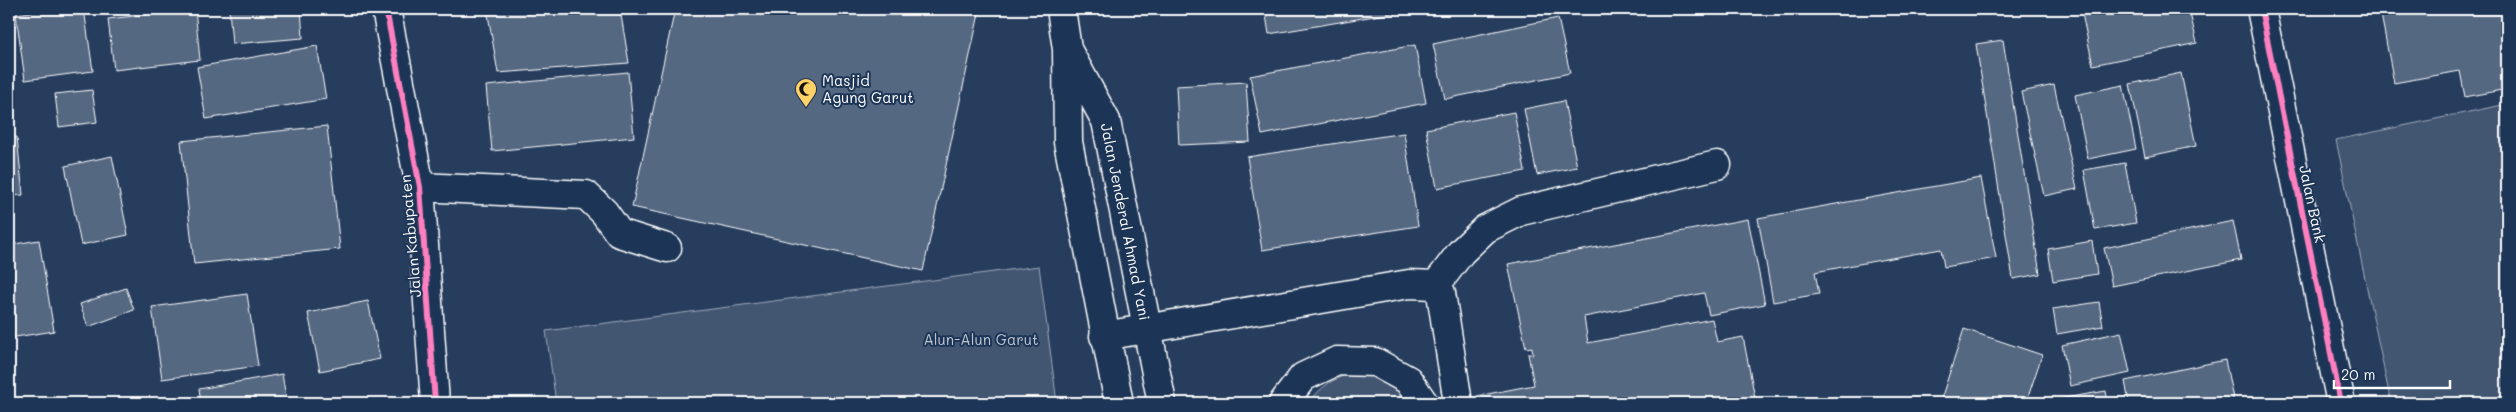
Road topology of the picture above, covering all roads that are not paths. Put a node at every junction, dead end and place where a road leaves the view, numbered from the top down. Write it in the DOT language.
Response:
graph roads {
  1 [pos="386,9"];
  2 [pos="1061,9"];
  3 [pos="2261,9"];
  4 [pos="1067,49"];
  5 [pos="1718,166"];
  6 [pos="420,187"];
  7 [pos="667,248"];
  8 [pos="1436,285"];
  9 [pos="1147,329"];
  10 [pos="1104,336"];
  11 [pos="435,403"];
  12 [pos="1119,403"];
  13 [pos="1162,403"];
  14 [pos="1283,403"];
  15 [pos="1424,403"];
  16 [pos="1458,403"];
  17 [pos="2341,403"];
  1 -- 6 [label="street, Jalan Kabupaten"];
  2 -- 4 [label="street, Jalan Jenderal Ahmad Yani"];
  3 -- 17 [label="street, Jalan Bank"];
  4 -- 9 [label="street, Jalan Jenderal Ahmad Yani"];
  4 -- 10 [label="street, Jalan Jenderal Ahmad Yani"];
  5 -- 8 [label="street"];
  6 -- 7 [label="street"];
  6 -- 11 [label="street, Jalan Kabupaten"];
  8 -- 9 [label="street"];
  8 -- 16 [label="street"];
  9 -- 10 [label="street"];
  9 -- 13 [label="street, Jalan Jenderal Ahmad Yani"];
  10 -- 12 [label="street, Jalan Jenderal Ahmad Yani"];
  14 -- 15 [label="street"];
}
